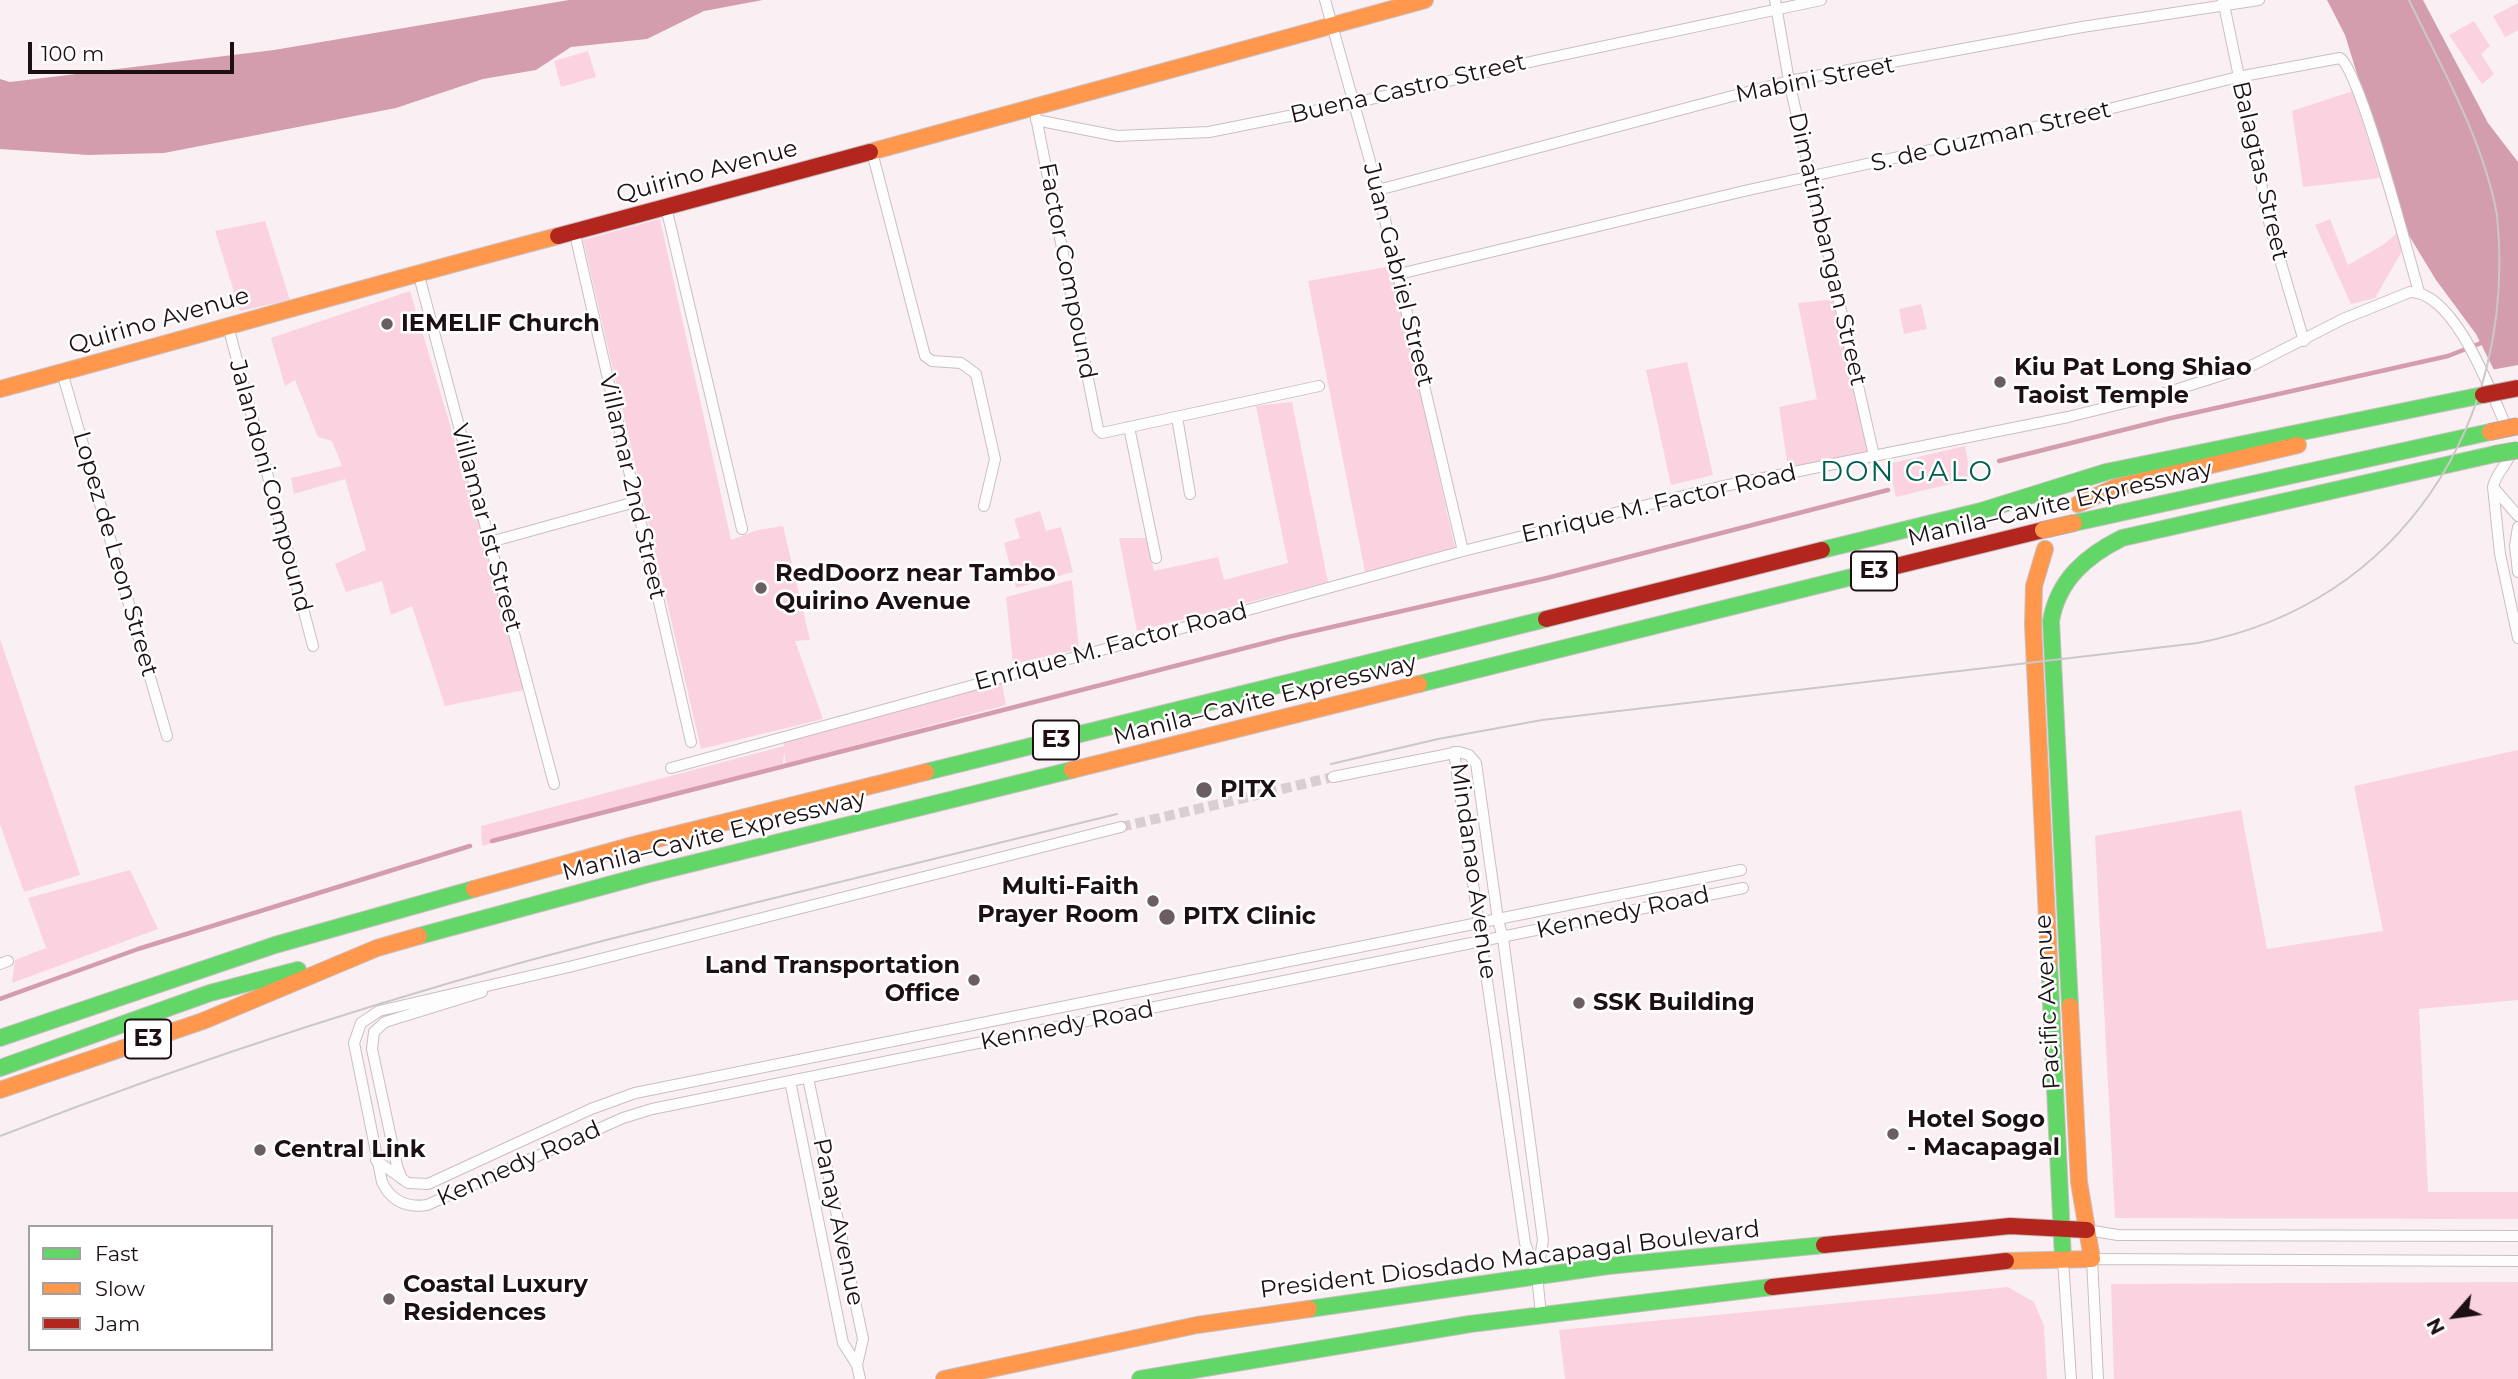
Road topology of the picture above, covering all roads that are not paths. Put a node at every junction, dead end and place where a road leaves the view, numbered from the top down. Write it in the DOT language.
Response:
graph roads {
  1 [pos="1325,0"];
  2 [pos="1425,0"];
  3 [pos="1821,0"];
  4 [pos="2259,0"];
  5 [pos="2224,3"];
  6 [pos="1776,4"];
  7 [pos="1332,25"];
  8 [pos="2238,77"];
  9 [pos="1789,81"];
  10 [pos="1354,103"];
  11 [pos="1035,114"];
  12 [pos="872,152"];
  13 [pos="1810,177"];
  14 [pos="1378,190"];
  15 [pos="666,207"];
  16 [pos="574,230"];
  17 [pos="418,272"];
  18 [pos="1399,274"];
  19 [pos="2419,292"];
  20 [pos="228,326"];
  21 [pos="2304,341"];
  22 [pos="62,372"];
  23 [pos="1319,386"];
  24 [pos="2518,388"];
  25 [pos="0,389"];
  26 [pos="2483,395"];
  27 [pos="1177,417"];
  28 [pos="2518,426"];
  29 [pos="1129,427"];
  30 [pos="2518,450"];
  31 [pos="1874,456"];
  32 [pos="2493,487"];
  33 [pos="1190,494"];
  34 [pos="635,502"];
  35 [pos="2078,504"];
  36 [pos="984,506"];
  37 [pos="2518,516"];
  38 [pos="2518,527"];
  39 [pos="742,529"];
  40 [pos="490,542"];
  41 [pos="2045,549"];
  42 [pos="1463,551"];
  43 [pos="1156,558"];
  44 [pos="2518,572"];
  45 [pos="2518,638"];
  46 [pos="313,646"];
  47 [pos="167,736"];
  48 [pos="691,742"];
  49 [pos="1454,752"];
  50 [pos="670,768"];
  51 [pos="1333,777"];
  52 [pos="554,784"];
  53 [pos="1121,827"];
  54 [pos="1741,870"];
  55 [pos="1743,888"];
  56 [pos="1498,920"];
  57 [pos="1480,923"];
  58 [pos="1503,938"];
  59 [pos="1484,942"];
  60 [pos="377,948"];
  61 [pos="1299,960"];
  62 [pos="538,975"];
  63 [pos="1304,979"];
  64 [pos="1141,991"];
  65 [pos="1145,1011"];
  66 [pos="0,1038"];
  67 [pos="0,1068"];
  68 [pos="808,1078"];
  69 [pos="790,1081"];
  70 [pos="0,1090"];
  71 [pos="376,1160"];
  72 [pos="404,1181"];
  73 [pos="2062,1227"];
  74 [pos="2087,1230"];
  75 [pos="2518,1236"];
  76 [pos="2063,1259"];
  77 [pos="2092,1259"];
  78 [pos="2518,1261"];
  79 [pos="1537,1275"];
  80 [pos="1541,1315"];
  81 [pos="858,1365"];
  82 [pos="860,1379"];
  83 [pos="944,1379"];
  84 [pos="1140,1379"];
  85 [pos="2070,1379"];
  86 [pos="2098,1379"];
  1 -- 7 [label="street, Juan Gabriel Street"];
  2 -- 7 [label="main road, Quirino Avenue"];
  3 -- 6 [label="street, Buena Castro Street"];
  4 -- 5 [label="street, Mabini Street"];
  5 -- 8 [label="street, Balagtas Street"];
  5 -- 9 [label="street, Mabini Street"];
  6 -- 9 [label="street, Dimatimbangan Street"];
  6 -- 10 [label="street, Buena Castro Street"];
  7 -- 10 [label="street, Juan Gabriel Street"];
  7 -- 11 [label="main road, Quirino Avenue"];
  8 -- 13 [label="street, S. de Guzman Street"];
  8 -- 19 [label="street, S. de Guzman Street"];
  8 -- 21 [label="street, Balagtas Street"];
  9 -- 13 [label="street, Dimatimbangan Street"];
  9 -- 14 [label="street, Mabini Street"];
  10 -- 11 [label="street, Buena Castro Street"];
  10 -- 14 [label="street, Juan Gabriel Street"];
  11 -- 12 [label="main road, Quirino Avenue"];
  11 -- 29 [label="street, Factor Compound"];
  12 -- 15 [label="main road, Quirino Avenue"];
  12 -- 36 [label="street"];
  13 -- 18 [label="street, S. de Guzman Street"];
  13 -- 31 [label="street, Dimatimbangan Street"];
  14 -- 18 [label="street, Juan Gabriel Street"];
  15 -- 16 [label="main road, Quirino Avenue"];
  15 -- 39 [label="street"];
  16 -- 17 [label="main road, Quirino Avenue"];
  16 -- 34 [label="street, Villamar 2nd Street"];
  17 -- 20 [label="main road, Quirino Avenue"];
  17 -- 40 [label="street, Villamar 1st Street"];
  18 -- 42 [label="street, Juan Gabriel Street"];
  19 -- 21 [label="street, Enrique M. Factor Road"];
  19 -- 32 [label="street"];
  20 -- 22 [label="main road, Quirino Avenue"];
  20 -- 46 [label="street, Jalandoni Compound"];
  21 -- 31 [label="street, Enrique M. Factor Road"];
  22 -- 25 [label="main road, Quirino Avenue"];
  22 -- 47 [label="street, Lopez de Leon Street"];
  23 -- 27 [label="street"];
  24 -- 26 [label="main road, Manila–Cavite Expressway / E3, bridge"];
  26 -- 35 [label="main road"];
  26 -- 66 [label="main road, Manila–Cavite Expressway / E3"];
  27 -- 29 [label="street"];
  27 -- 33 [label="street"];
  28 -- 60 [label="main road, Manila–Cavite Expressway / E3, bridge"];
  29 -- 43 [label="street"];
  30 -- 74 [label="main road, Pacific Avenue, bridge"];
  31 -- 42 [label="street, Enrique M. Factor Road"];
  32 -- 37 [label="street"];
  32 -- 45 [label="street"];
  34 -- 40 [label="street"];
  34 -- 48 [label="street, Villamar 2nd Street"];
  38 -- 44 [label="street"];
  40 -- 52 [label="street, Villamar 1st Street"];
  41 -- 73 [label="main road, Pacific Avenue"];
  42 -- 50 [label="street, Enrique M. Factor Road"];
  49 -- 51 [label="street"];
  49 -- 56 [label="street, Mindanao Avenue"];
  49 -- 57 [label="street, Mindanao Avenue"];
  53 -- 62 [label="street"];
  54 -- 56 [label="street, Kennedy Road"];
  55 -- 58 [label="street, Kennedy Road"];
  56 -- 57 [label="street, Kennedy Road"];
  56 -- 58 [label="street, Mindanao Avenue"];
  57 -- 59 [label="street, Mindanao Avenue"];
  57 -- 61 [label="street, Kennedy Road"];
  58 -- 59 [label="street, Kennedy Road"];
  58 -- 79 [label="street, Mindanao Avenue"];
  59 -- 63 [label="street, Kennedy Road"];
  59 -- 79 [label="street, Mindanao Avenue"];
  60 -- 67 [label="main road"];
  60 -- 70 [label="main road, Manila–Cavite Expressway / E3"];
  61 -- 63 [label="street"];
  61 -- 64 [label="street, Kennedy Road"];
  62 -- 71 [label="street"];
  62 -- 72 [label="street"];
  63 -- 65 [label="street, Kennedy Road"];
  64 -- 65 [label="street"];
  64 -- 72 [label="street, Kennedy Road"];
  65 -- 68 [label="street, Kennedy Road"];
  68 -- 69 [label="street, Kennedy Road"];
  68 -- 81 [label="street, Panay Avenue"];
  69 -- 71 [label="street, Kennedy Road"];
  69 -- 81 [label="street, Panay Avenue"];
  71 -- 72 [label="street, Kennedy Road"];
  73 -- 74 [label="main road, President Diosdado Macapagal Boulevard"];
  73 -- 76 [label="main road, Pacific Avenue"];
  73 -- 79 [label="main road, President Diosdado Macapagal Boulevard"];
  74 -- 75 [label="street"];
  74 -- 77 [label="main road, Pacific Avenue"];
  76 -- 77 [label="main road"];
  76 -- 80 [label="main road"];
  76 -- 85 [label="street, Pacific Avenue"];
  77 -- 78 [label="street"];
  77 -- 86 [label="street, Pacific Avenue"];
  79 -- 80 [label="street, Mindanao Avenue"];
  79 -- 83 [label="main road, President Diosdado Macapagal Boulevard"];
  80 -- 84 [label="main road"];
  81 -- 82 [label="street, Panay Avenue"];
}
